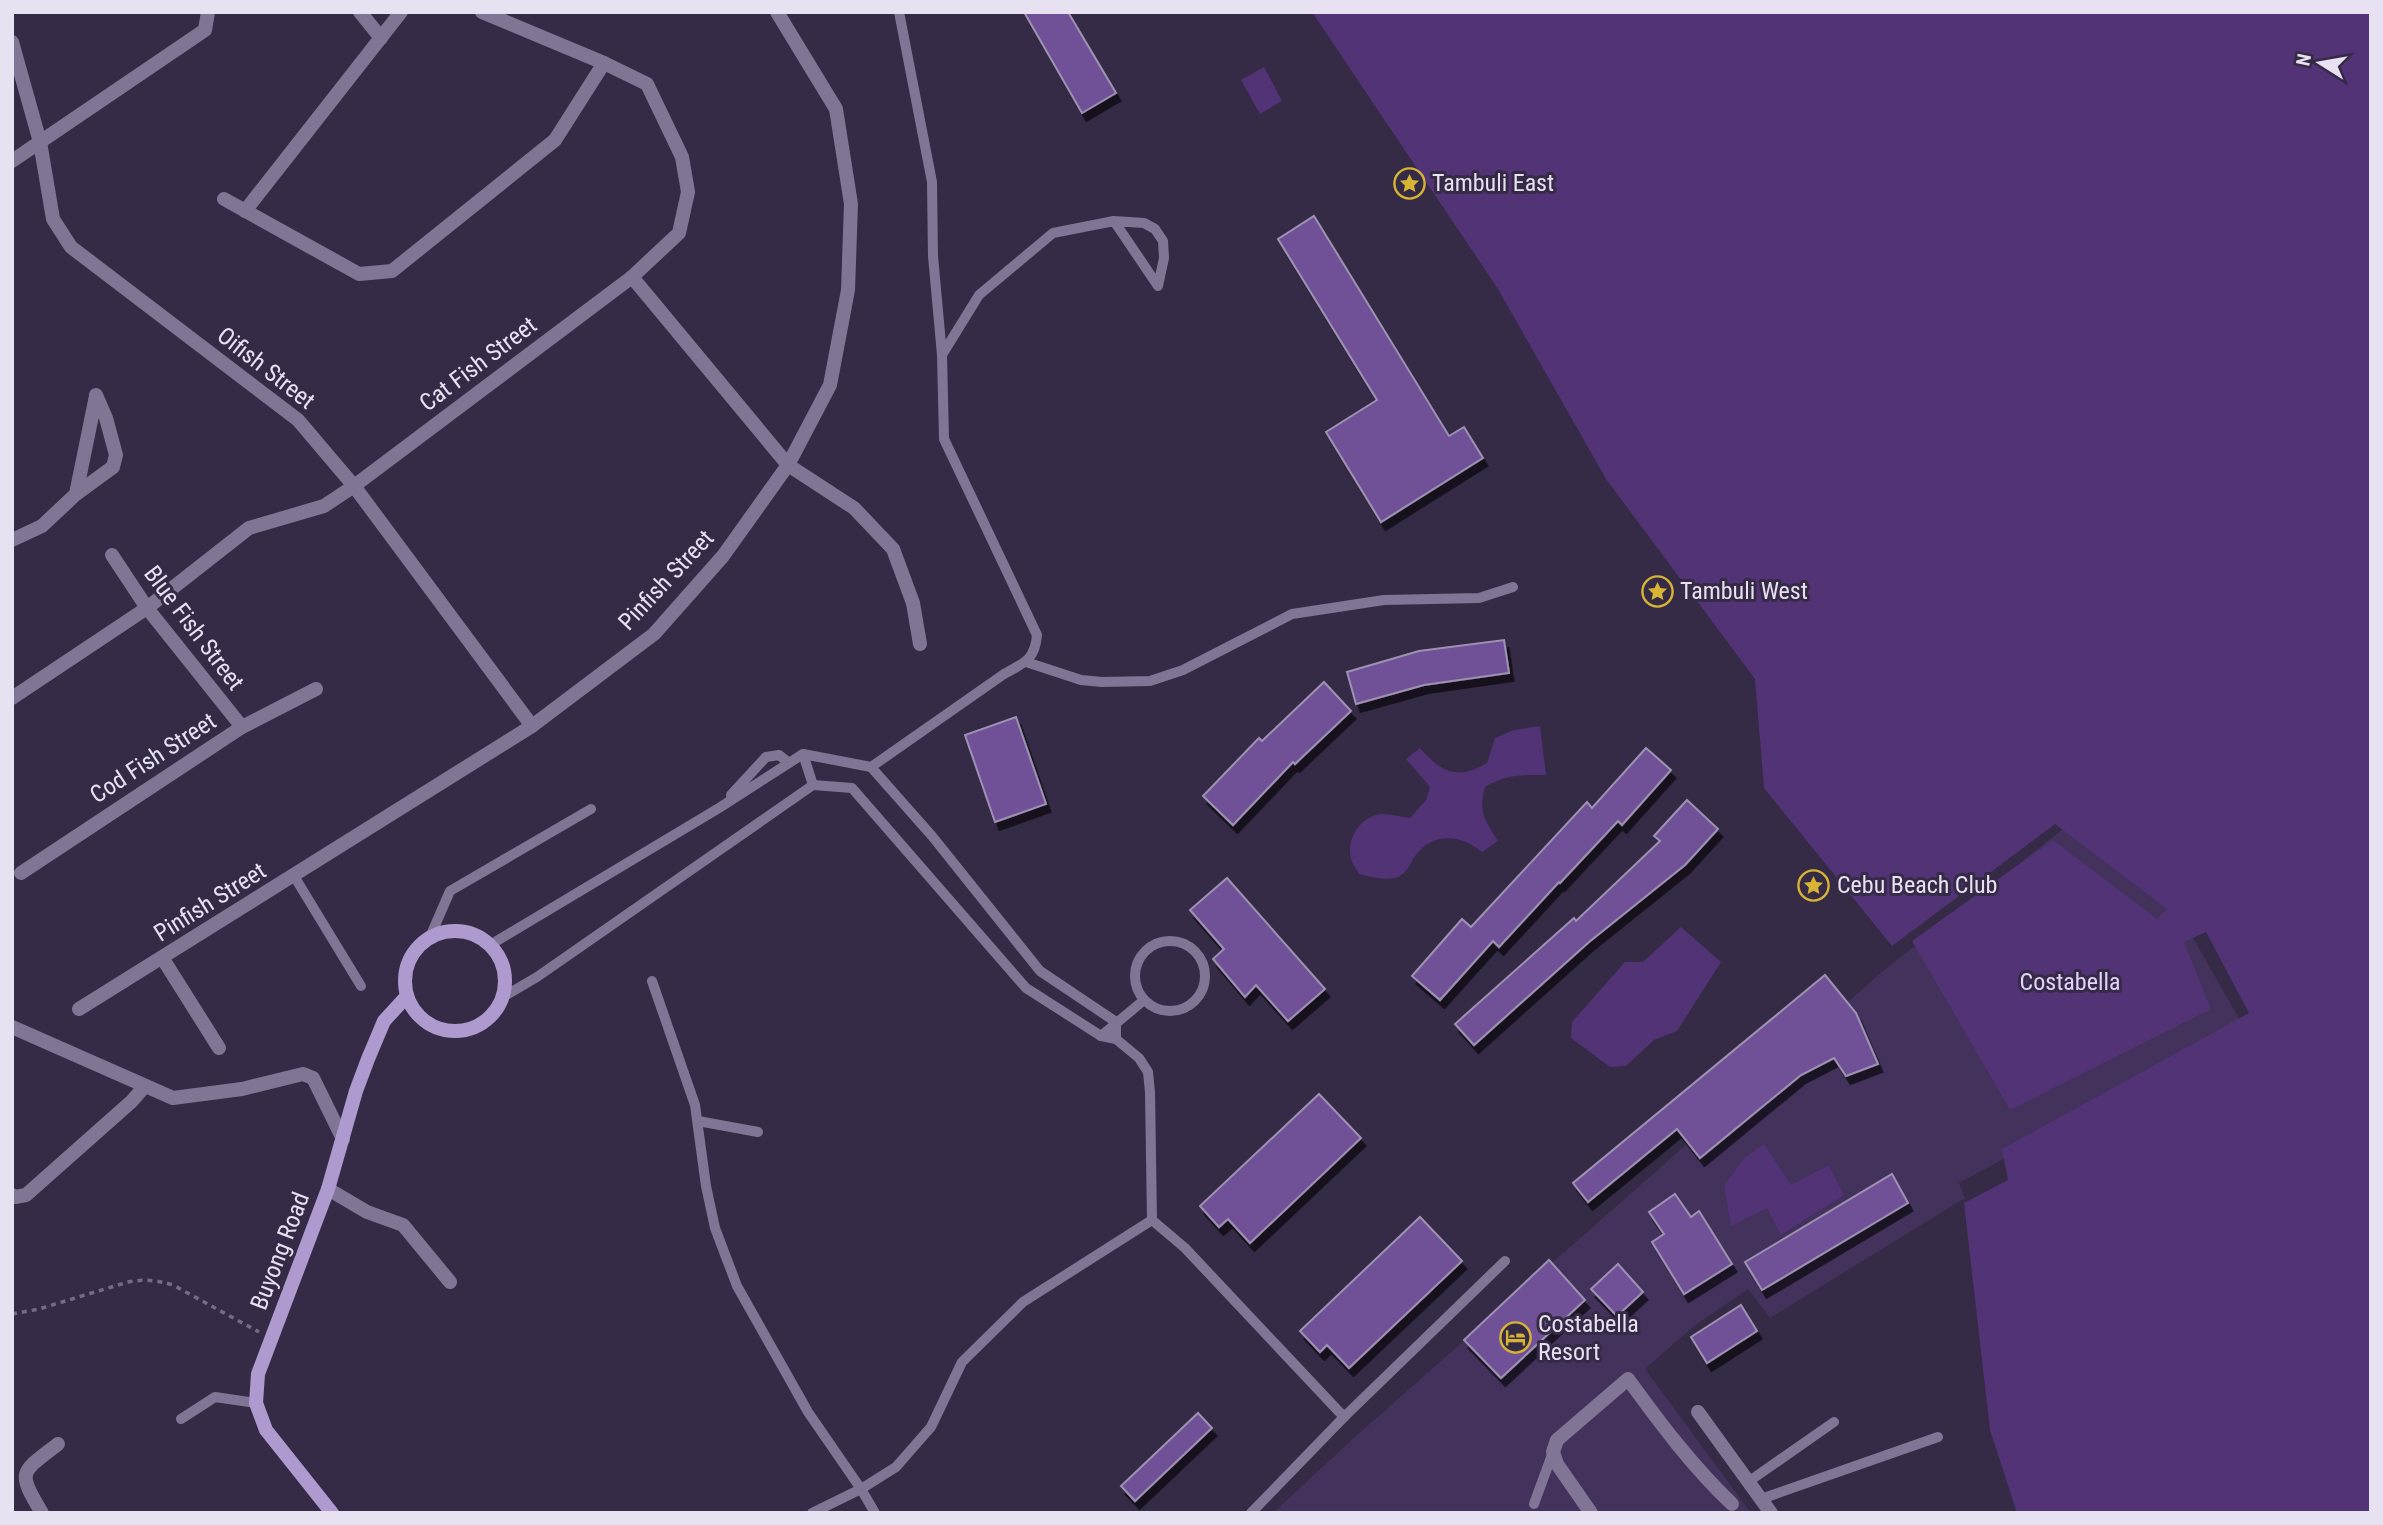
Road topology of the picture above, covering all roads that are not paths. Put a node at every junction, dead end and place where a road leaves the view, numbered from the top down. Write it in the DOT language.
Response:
graph roads {
  1 [pos="208,12"];
  2 [pos="360,12"];
  3 [pos="401,12"];
  4 [pos="482,12"];
  5 [pos="899,12"];
  6 [pos="781,13"];
  7 [pos="381,38"];
  8 [pos="12,42"];
  9 [pos="604,63"];
  10 [pos="40,142"];
  11 [pos="12,161"];
  12 [pos="224,199"];
  13 [pos="245,211"];
  14 [pos="1114,221"];
  15 [pos="632,277"];
  16 [pos="942,355"];
  17 [pos="788,465"];
  18 [pos="354,486"];
  19 [pos="76,494"];
  20 [pos="12,540"];
  21 [pos="112,555"];
  22 [pos="1513,587"];
  23 [pos="147,608"];
  24 [pos="920,644"];
  25 [pos="1026,662"];
  26 [pos="316,689"];
  27 [pos="12,698"];
  28 [pos="533,726"];
  29 [pos="242,727"];
  30 [pos="803,754"];
  31 [pos="789,763"];
  32 [pos="872,766"];
  33 [pos="813,785"];
  34 [pos="719,808"];
  35 [pos="591,809"];
  36 [pos="21,873"];
  37 [pos="293,876"];
  38 [pos="430,937"];
  39 [pos="490,944"];
  40 [pos="163,959"];
  41 [pos="1040,971"];
  42 [pos="652,981"];
  43 [pos="361,986"];
  44 [pos="1026,988"];
  45 [pos="1068,992"];
  46 [pos="407,996"];
  47 [pos="503,997"];
  48 [pos="1143,1000"];
  49 [pos="1054,1007"];
  50 [pos="79,1009"];
  51 [pos="1116,1023"];
  52 [pos="12,1027"];
  53 [pos="1101,1036"];
  54 [pos="1116,1039"];
  55 [pos="219,1048"];
  56 [pos="144,1087"];
  57 [pos="698,1121"];
  58 [pos="758,1132"];
  59 [pos="343,1139"];
  60 [pos="328,1189"];
  61 [pos="12,1195"];
  62 [pos="1152,1220"];
  63 [pos="1505,1261"];
  64 [pos="450,1282"];
  65 [pos="256,1403"];
  66 [pos="1698,1412"];
  67 [pos="1343,1417"];
  68 [pos="181,1419"];
  69 [pos="1834,1422"];
  70 [pos="1938,1437"];
  71 [pos="58,1444"];
  72 [pos="1553,1452"];
  73 [pos="1748,1482"];
  74 [pos="862,1489"];
  75 [pos="1761,1500"];
  76 [pos="1534,1504"];
  77 [pos="1732,1504"];
  78 [pos="41,1513"];
  79 [pos="332,1513"];
  80 [pos="812,1513"];
  81 [pos="875,1513"];
  82 [pos="1251,1513"];
  83 [pos="1591,1513"];
  84 [pos="1771,1513"];
  1 -- 10 [label="street"];
  2 -- 7 [label="street"];
  3 -- 7 [label="street"];
  4 -- 9 [label="street, Cat Fish Street"];
  5 -- 16 [label="lane"];
  6 -- 17 [label="street, Pinfish Street"];
  7 -- 13 [label="street"];
  8 -- 10 [label="street, Oifish Street"];
  9 -- 13 [label="street"];
  9 -- 15 [label="street, Cat Fish Street"];
  10 -- 11 [label="street"];
  10 -- 18 [label="street, Oifish Street"];
  12 -- 13 [label="street"];
  14 -- 14 [label="lane"];
  14 -- 16 [label="lane"];
  15 -- 17 [label="street"];
  15 -- 18 [label="street, Cat Fish Street"];
  16 -- 25 [label="lane"];
  17 -- 24 [label="street"];
  17 -- 28 [label="street, Pinfish Street"];
  18 -- 23 [label="street, Cat Fish Street"];
  18 -- 28 [label="street, Oifish Street"];
  19 -- 19 [label="street"];
  19 -- 20 [label="street"];
  21 -- 23 [label="street, Blue Fish Street"];
  22 -- 25 [label="lane"];
  23 -- 27 [label="street, Cat Fish Street"];
  23 -- 29 [label="street, Blue Fish Street"];
  25 -- 32 [label="lane"];
  26 -- 29 [label="street, Cod Fish Street"];
  28 -- 37 [label="street, Pinfish Street"];
  29 -- 36 [label="street, Cod Fish Street"];
  30 -- 31 [label="lane"];
  30 -- 32 [label="lane"];
  30 -- 33 [label="lane"];
  31 -- 34 [label="lane"];
  31 -- 34 [label="lane"];
  32 -- 41 [label="lane"];
  33 -- 44 [label="lane"];
  33 -- 47 [label="lane"];
  34 -- 39 [label="lane"];
  35 -- 38 [label="lane"];
  37 -- 40 [label="street, Pinfish Street"];
  37 -- 43 [label="lane"];
  38 -- 39 [label="street"];
  38 -- 46 [label="street"];
  39 -- 47 [label="street"];
  40 -- 50 [label="street, Pinfish Street"];
  40 -- 55 [label="street"];
  41 -- 44 [label="lane"];
  41 -- 45 [label="lane"];
  42 -- 57 [label="lane"];
  44 -- 49 [label="lane"];
  45 -- 49 [label="lane"];
  45 -- 51 [label="lane"];
  46 -- 47 [label="street"];
  46 -- 59 [label="street, Buyong Road"];
  48 -- 48 [label="lane"];
  48 -- 51 [label="lane"];
  49 -- 53 [label="lane"];
  51 -- 53 [label="lane"];
  51 -- 54 [label="lane"];
  52 -- 56 [label="street"];
  53 -- 54 [label="lane"];
  54 -- 62 [label="lane"];
  56 -- 59 [label="street"];
  56 -- 61 [label="street"];
  57 -- 58 [label="lane"];
  57 -- 74 [label="lane"];
  59 -- 60 [label="street, Buyong Road"];
  60 -- 64 [label="street"];
  60 -- 65 [label="street, Buyong Road"];
  62 -- 67 [label="lane"];
  62 -- 74 [label="lane"];
  63 -- 67 [label="lane"];
  65 -- 68 [label="lane"];
  65 -- 79 [label="street"];
  66 -- 73 [label="street"];
  67 -- 82 [label="lane"];
  69 -- 73 [label="lane"];
  70 -- 75 [label="lane"];
  71 -- 78 [label="street"];
  72 -- 76 [label="lane"];
  72 -- 77 [label="street"];
  72 -- 83 [label="street"];
  73 -- 75 [label="street"];
  74 -- 80 [label="lane"];
  74 -- 81 [label="lane"];
  75 -- 84 [label="street"];
}
